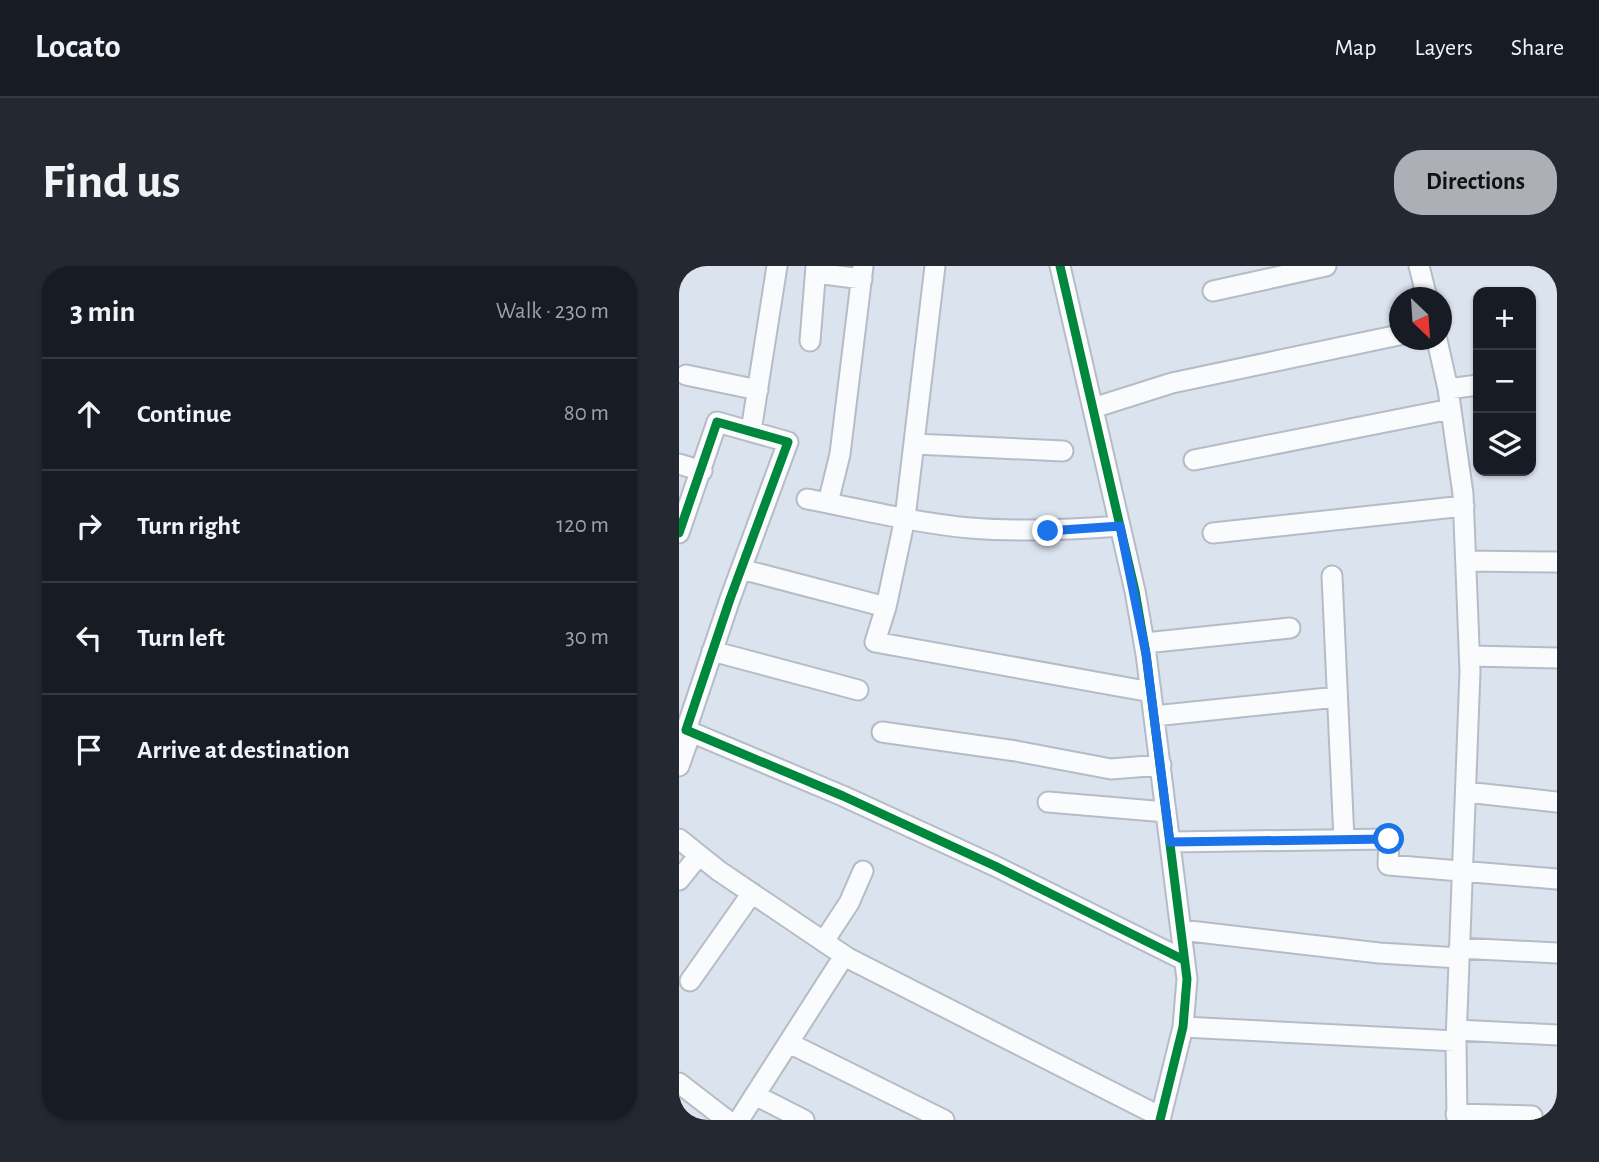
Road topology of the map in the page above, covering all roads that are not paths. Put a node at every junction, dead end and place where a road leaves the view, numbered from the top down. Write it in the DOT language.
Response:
graph roads {
  1 [pos="777,266"];
  2 [pos="935,266"];
  3 [pos="1060,266"];
  4 [pos="1326,266"];
  5 [pos="1419,266"];
  6 [pos="816,269"];
  7 [pos="862,273"];
  8 [pos="1424,287"];
  9 [pos="1213,291"];
  10 [pos="1389,337"];
  11 [pos="810,341"];
  12 [pos="1439,350"];
  13 [pos="686,375"];
  14 [pos="1473,388"];
  15 [pos="758,390"];
  16 [pos="1450,399"];
  17 [pos="1093,408"];
  18 [pos="751,431"];
  19 [pos="915,444"];
  20 [pos="1063,451"];
  21 [pos="1193,460"];
  22 [pos="679,464"];
  23 [pos="702,471"];
  24 [pos="807,499"];
  25 [pos="828,503"];
  26 [pos="1464,506"];
  27 [pos="905,518"];
  28 [pos="1120,526"];
  29 [pos="679,533"];
  30 [pos="1213,533"];
  31 [pos="1466,561"];
  32 [pos="1557,562"];
  33 [pos="741,569"];
  34 [pos="1332,576"];
  35 [pos="886,607"];
  36 [pos="1290,628"];
  37 [pos="1145,643"];
  38 [pos="712,650"];
  39 [pos="1470,656"];
  40 [pos="1557,657"];
  41 [pos="858,690"];
  42 [pos="1151,692"];
  43 [pos="1338,697"];
  44 [pos="1154,716"];
  45 [pos="691,732"];
  46 [pos="882,733"];
  47 [pos="1161,765"];
  48 [pos="679,766"];
  49 [pos="1466,792"];
  50 [pos="1048,802"];
  51 [pos="1557,802"];
  52 [pos="1166,812"];
  53 [pos="679,839"];
  54 [pos="1344,840"];
  55 [pos="1170,842"];
  56 [pos="699,855"];
  57 [pos="863,871"];
  58 [pos="1463,872"];
  59 [pos="1557,879"];
  60 [pos="679,880"];
  61 [pos="752,893"];
  62 [pos="1181,930"];
  63 [pos="824,941"];
  64 [pos="1459,953"];
  65 [pos="1557,953"];
  66 [pos="844,956"];
  67 [pos="1184,960"];
  68 [pos="690,981"];
  69 [pos="1183,1027"];
  70 [pos="1457,1035"];
  71 [pos="1557,1035"];
  72 [pos="789,1043"];
  73 [pos="679,1083"];
  74 [pos="755,1095"];
  75 [pos="1532,1116"];
  76 [pos="1457,1117"];
  77 [pos="1160,1118"];
  78 [pos="727,1120"];
  79 [pos="739,1120"];
  80 [pos="804,1120"];
  81 [pos="944,1120"];
  1 -- 15 [label="street"];
  2 -- 19 [label="street"];
  3 -- 17 [label="street"];
  4 -- 9 [label="street"];
  5 -- 8 [label="street"];
  6 -- 7 [label="street"];
  6 -- 11 [label="street"];
  7 -- 25 [label="street"];
  10 -- 17 [label="street"];
  12 -- 16 [label="street"];
  13 -- 15 [label="street"];
  14 -- 16 [label="street"];
  15 -- 18 [label="street"];
  16 -- 21 [label="street"];
  16 -- 26 [label="street"];
  17 -- 28 [label="street"];
  18 -- 23 [label="street"];
  18 -- 33 [label="street"];
  19 -- 20 [label="street"];
  19 -- 27 [label="street"];
  22 -- 23 [label="street"];
  23 -- 29 [label="street"];
  24 -- 25 [label="street"];
  25 -- 27 [label="street"];
  26 -- 30 [label="street"];
  26 -- 31 [label="street"];
  27 -- 28 [label="street"];
  27 -- 35 [label="street"];
  28 -- 37 [label="street"];
  31 -- 32 [label="street"];
  31 -- 39 [label="street"];
  33 -- 35 [label="street"];
  33 -- 38 [label="street"];
  34 -- 43 [label="street"];
  35 -- 42 [label="street"];
  36 -- 37 [label="street"];
  37 -- 42 [label="street"];
  38 -- 41 [label="street"];
  38 -- 45 [label="street"];
  39 -- 40 [label="street"];
  39 -- 49 [label="street"];
  42 -- 44 [label="street"];
  43 -- 44 [label="street"];
  43 -- 54 [label="street"];
  44 -- 47 [label="street"];
  45 -- 48 [label="street"];
  45 -- 67 [label="street"];
  46 -- 47 [label="street"];
  47 -- 52 [label="street"];
  49 -- 51 [label="street"];
  49 -- 58 [label="street"];
  50 -- 52 [label="street"];
  52 -- 55 [label="street"];
  53 -- 56 [label="street"];
  54 -- 55 [label="street"];
  54 -- 58 [label="street"];
  55 -- 62 [label="street"];
  56 -- 60 [label="street"];
  56 -- 61 [label="street"];
  57 -- 63 [label="street"];
  58 -- 59 [label="street"];
  58 -- 64 [label="street"];
  61 -- 63 [label="street"];
  61 -- 68 [label="street"];
  62 -- 64 [label="street"];
  62 -- 67 [label="street"];
  63 -- 66 [label="street"];
  64 -- 65 [label="street"];
  64 -- 70 [label="street"];
  66 -- 72 [label="street"];
  66 -- 77 [label="street"];
  67 -- 69 [label="street"];
  69 -- 70 [label="street"];
  69 -- 77 [label="street"];
  70 -- 71 [label="street"];
  70 -- 76 [label="street"];
  72 -- 74 [label="street"];
  72 -- 81 [label="street"];
  73 -- 78 [label="street"];
  74 -- 79 [label="street"];
  74 -- 80 [label="street"];
  75 -- 76 [label="street"];
}
